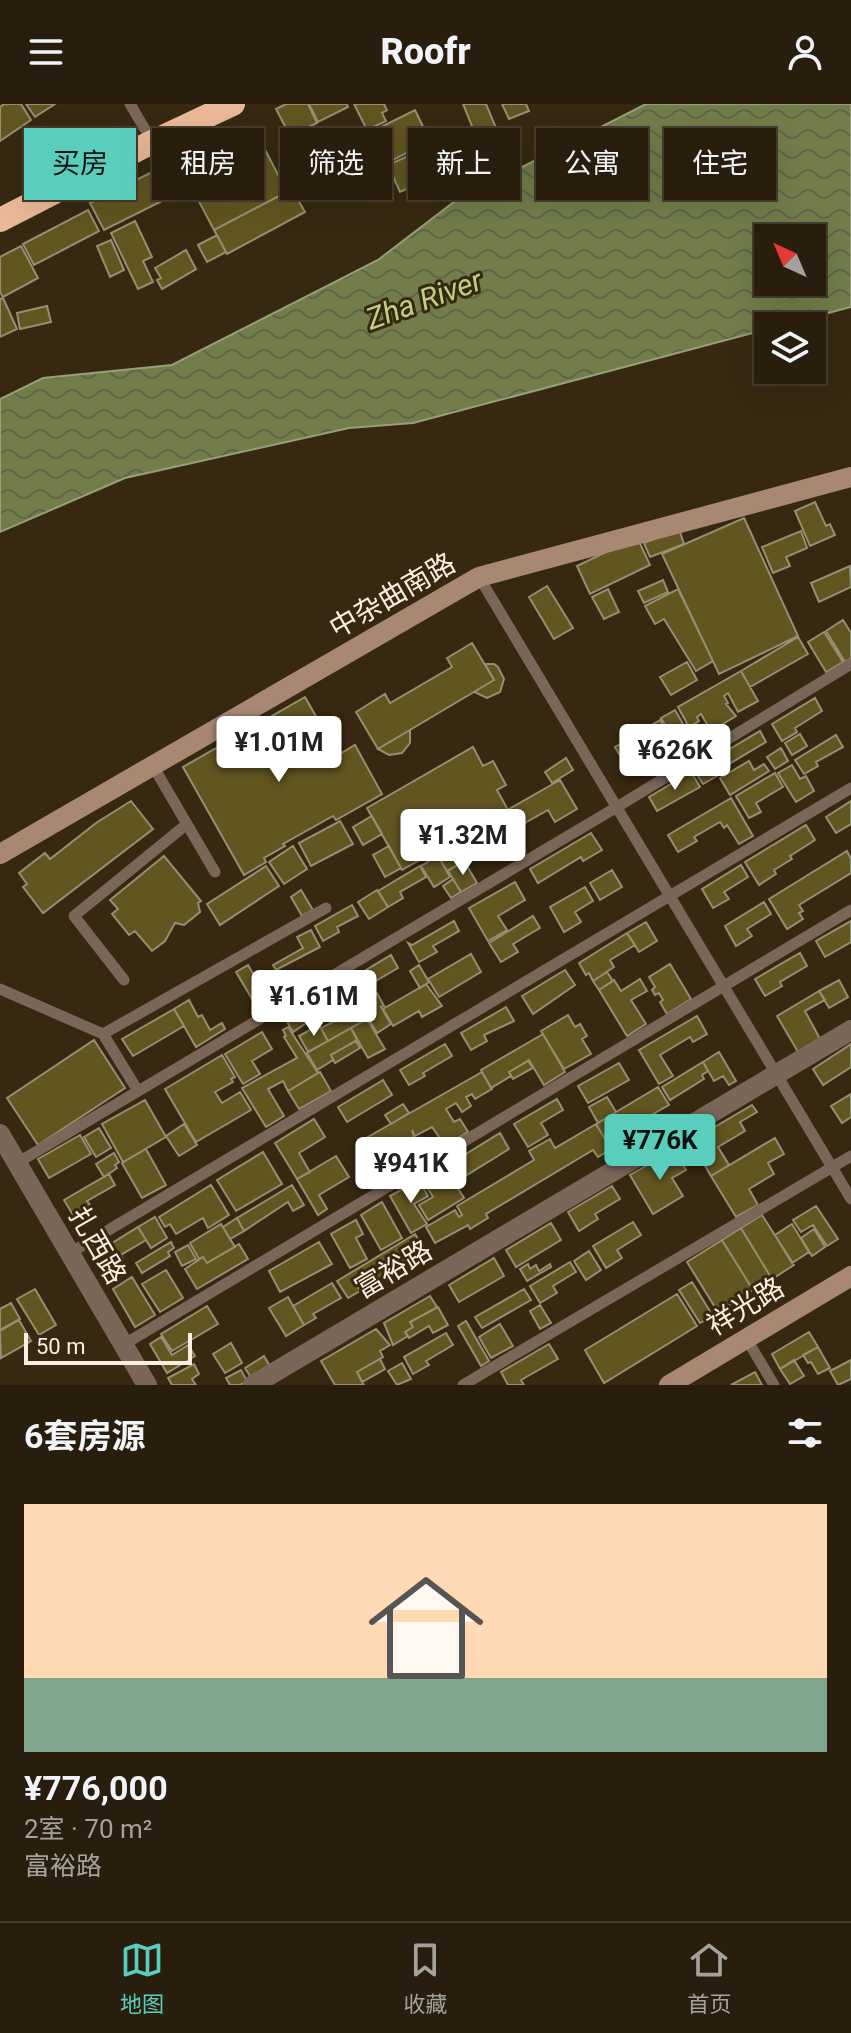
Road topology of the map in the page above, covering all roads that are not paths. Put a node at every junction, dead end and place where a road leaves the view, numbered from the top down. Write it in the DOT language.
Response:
graph roads {
  1 [pos="130,104"];
  2 [pos="233,104"];
  3 [pos="182,128"];
  4 [pos="152,142"];
  5 [pos="0,220"];
  6 [pos="851,477"];
  7 [pos="479,577"];
  8 [pos="851,664"];
  9 [pos="153,766"];
  10 [pos="851,788"];
  11 [pos="617,807"];
  12 [pos="187,824"];
  13 [pos="0,854"];
  14 [pos="215,872"];
  15 [pos="670,897"];
  16 [pos="326,908"];
  17 [pos="851,910"];
  18 [pos="124,980"];
  19 [pos="724,986"];
  20 [pos="0,989"];
  21 [pos="851,1030"];
  22 [pos="103,1034"];
  23 [pos="776,1075"];
  24 [pos="138,1091"];
  25 [pos="0,1134"];
  26 [pos="851,1156"];
  27 [pos="17,1163"];
  28 [pos="832,1167"];
  29 [pos="851,1199"];
  30 [pos="70,1253"];
  31 [pos="851,1276"];
  32 [pos="746,1338"];
  33 [pos="123,1345"];
  34 [pos="147,1385"];
  35 [pos="253,1385"];
  36 [pos="463,1385"];
  37 [pos="669,1385"];
  38 [pos="774,1385"];
  1 -- 4 [label="lane"];
  2 -- 3 [label="highway"];
  4 -- 5 [label="highway"];
  6 -- 7 [label="street, 中杂曲南路"];
  7 -- 9 [label="street, 中杂曲南路"];
  7 -- 11 [label="lane"];
  8 -- 11 [label="lane"];
  9 -- 12 [label="lane"];
  9 -- 13 [label="street, 中杂曲南路"];
  10 -- 15 [label="lane"];
  11 -- 15 [label="lane"];
  11 -- 24 [label="lane"];
  12 -- 14 [label="lane"];
  12 -- 18 [label="lane"];
  15 -- 19 [label="lane"];
  15 -- 30 [label="lane"];
  16 -- 22 [label="lane"];
  17 -- 19 [label="lane"];
  19 -- 23 [label="lane"];
  19 -- 33 [label="lane"];
  20 -- 22 [label="lane"];
  21 -- 23 [label="street, 富裕路"];
  22 -- 24 [label="lane"];
  23 -- 28 [label="lane"];
  23 -- 35 [label="street, 富裕路"];
  24 -- 27 [label="lane"];
  25 -- 27 [label="street, 扎西路"];
  26 -- 28 [label="lane"];
  27 -- 30 [label="street, 扎西路"];
  28 -- 29 [label="lane"];
  28 -- 36 [label="lane"];
  30 -- 33 [label="street, 扎西路"];
  31 -- 32 [label="street, 祥光路"];
  32 -- 37 [label="street, 祥光路"];
  32 -- 38 [label="lane"];
  33 -- 34 [label="street, 扎西路"];
}
